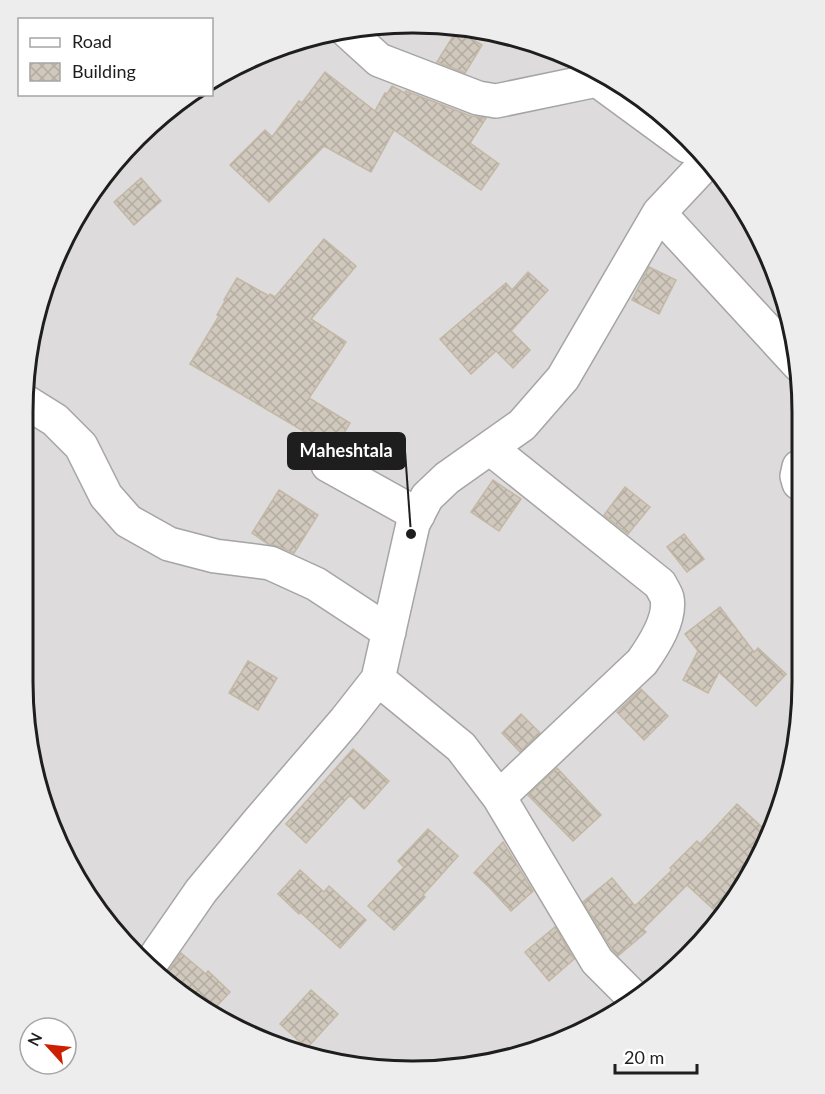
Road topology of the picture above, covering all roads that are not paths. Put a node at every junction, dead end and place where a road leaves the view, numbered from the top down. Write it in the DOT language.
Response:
graph roads {
  1 [pos="354,37"];
  2 [pos="593,79"];
  3 [pos="622,97"];
  4 [pos="667,130"];
  5 [pos="702,167"];
  6 [pos="658,213"];
  7 [pos="787,352"];
  8 [pos="33,406"];
  9 [pos="490,448"];
  10 [pos="328,465"];
  11 [pos="418,515"];
  12 [pos="389,632"];
  13 [pos="378,679"];
  14 [pos="499,797"];
  15 [pos="154,959"];
  16 [pos="629,993"];
  1 -- 2 [label="street"];
  3 -- 4 [label="street"];
  5 -- 6 [label="street"];
  6 -- 7 [label="street"];
  6 -- 9 [label="street"];
  8 -- 12 [label="street"];
  9 -- 11 [label="street"];
  9 -- 14 [label="street"];
  10 -- 11 [label="street"];
  11 -- 12 [label="street"];
  12 -- 13 [label="street"];
  13 -- 14 [label="street"];
  13 -- 15 [label="street"];
  14 -- 16 [label="street"];
}
